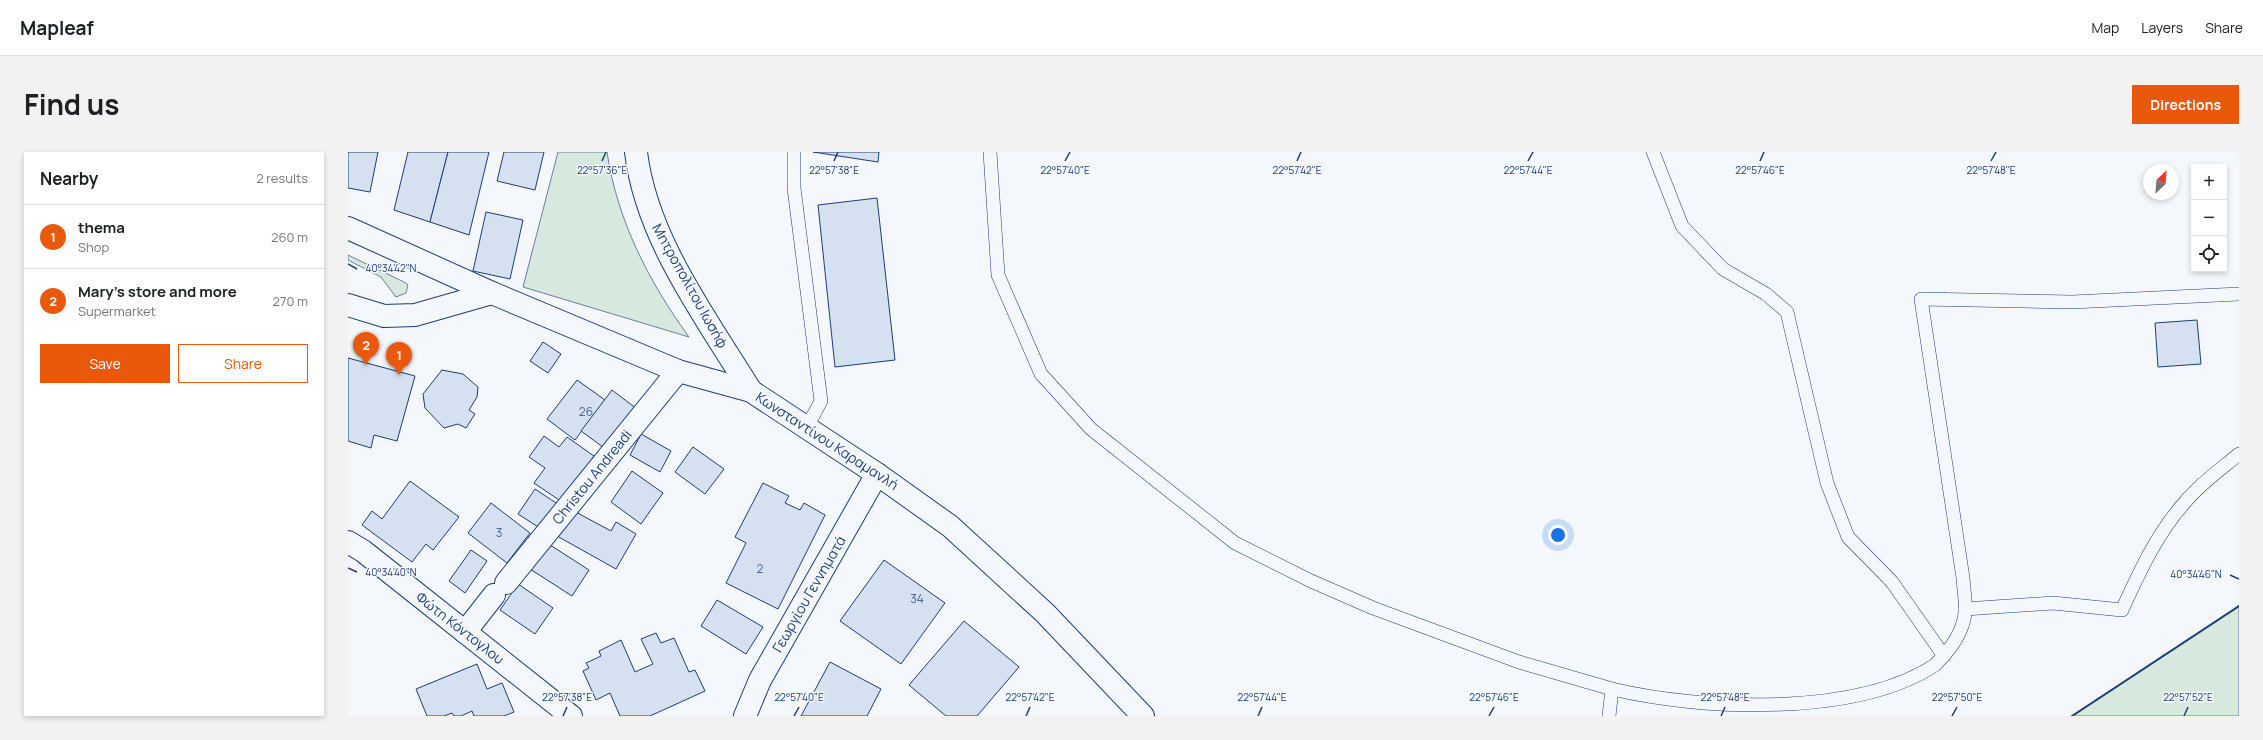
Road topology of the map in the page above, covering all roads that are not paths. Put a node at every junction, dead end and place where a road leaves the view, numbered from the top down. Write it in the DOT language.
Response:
graph roads {
  1 [pos="636,152"];
  2 [pos="794,152"];
  3 [pos="990,152"];
  4 [pos="1653,152"];
  5 [pos="348,228"];
  6 [pos="492,293"];
  7 [pos="2239,294"];
  8 [pos="348,305"];
  9 [pos="678,371"];
  10 [pos="751,391"];
  11 [pos="806,429"];
  12 [pos="2239,454"];
  13 [pos="877,474"];
  14 [pos="348,542"];
  15 [pos="1965,609"];
  16 [pos="465,632"];
  17 [pos="1944,656"];
  18 [pos="1612,689"];
  19 [pos="571,716"];
  20 [pos="745,716"];
  21 [pos="1143,716"];
  22 [pos="1609,716"];
  1 -- 10 [label="main road, Μητροπολίτου Ιωσήφ"];
  2 -- 11 [label="lane"];
  3 -- 18 [label="lane"];
  4 -- 17 [label="lane"];
  5 -- 6 [label="main road, Κωνσταντίνου Καραμανλή"];
  6 -- 8 [label="main road"];
  6 -- 9 [label="main road, Κωνσταντίνου Καραμανλή"];
  7 -- 15 [label="lane"];
  9 -- 10 [label="main road, Κωνσταντίνου Καραμανλή"];
  9 -- 16 [label="main road, Christou Andreadi"];
  10 -- 11 [label="main road, Κωνσταντίνου Καραμανλή"];
  11 -- 13 [label="main road, Κωνσταντίνου Καραμανλή"];
  12 -- 15 [label="lane"];
  13 -- 20 [label="main road, Γεωργίου Γεννηματά"];
  13 -- 21 [label="main road, Κωνσταντίνου Καραμανλή"];
  14 -- 16 [label="main road, Φώτη Κόντογλου"];
  15 -- 17 [label="lane"];
  16 -- 19 [label="main road, Φώτη Κόντογλου"];
  17 -- 18 [label="lane"];
  18 -- 22 [label="lane"];
}
